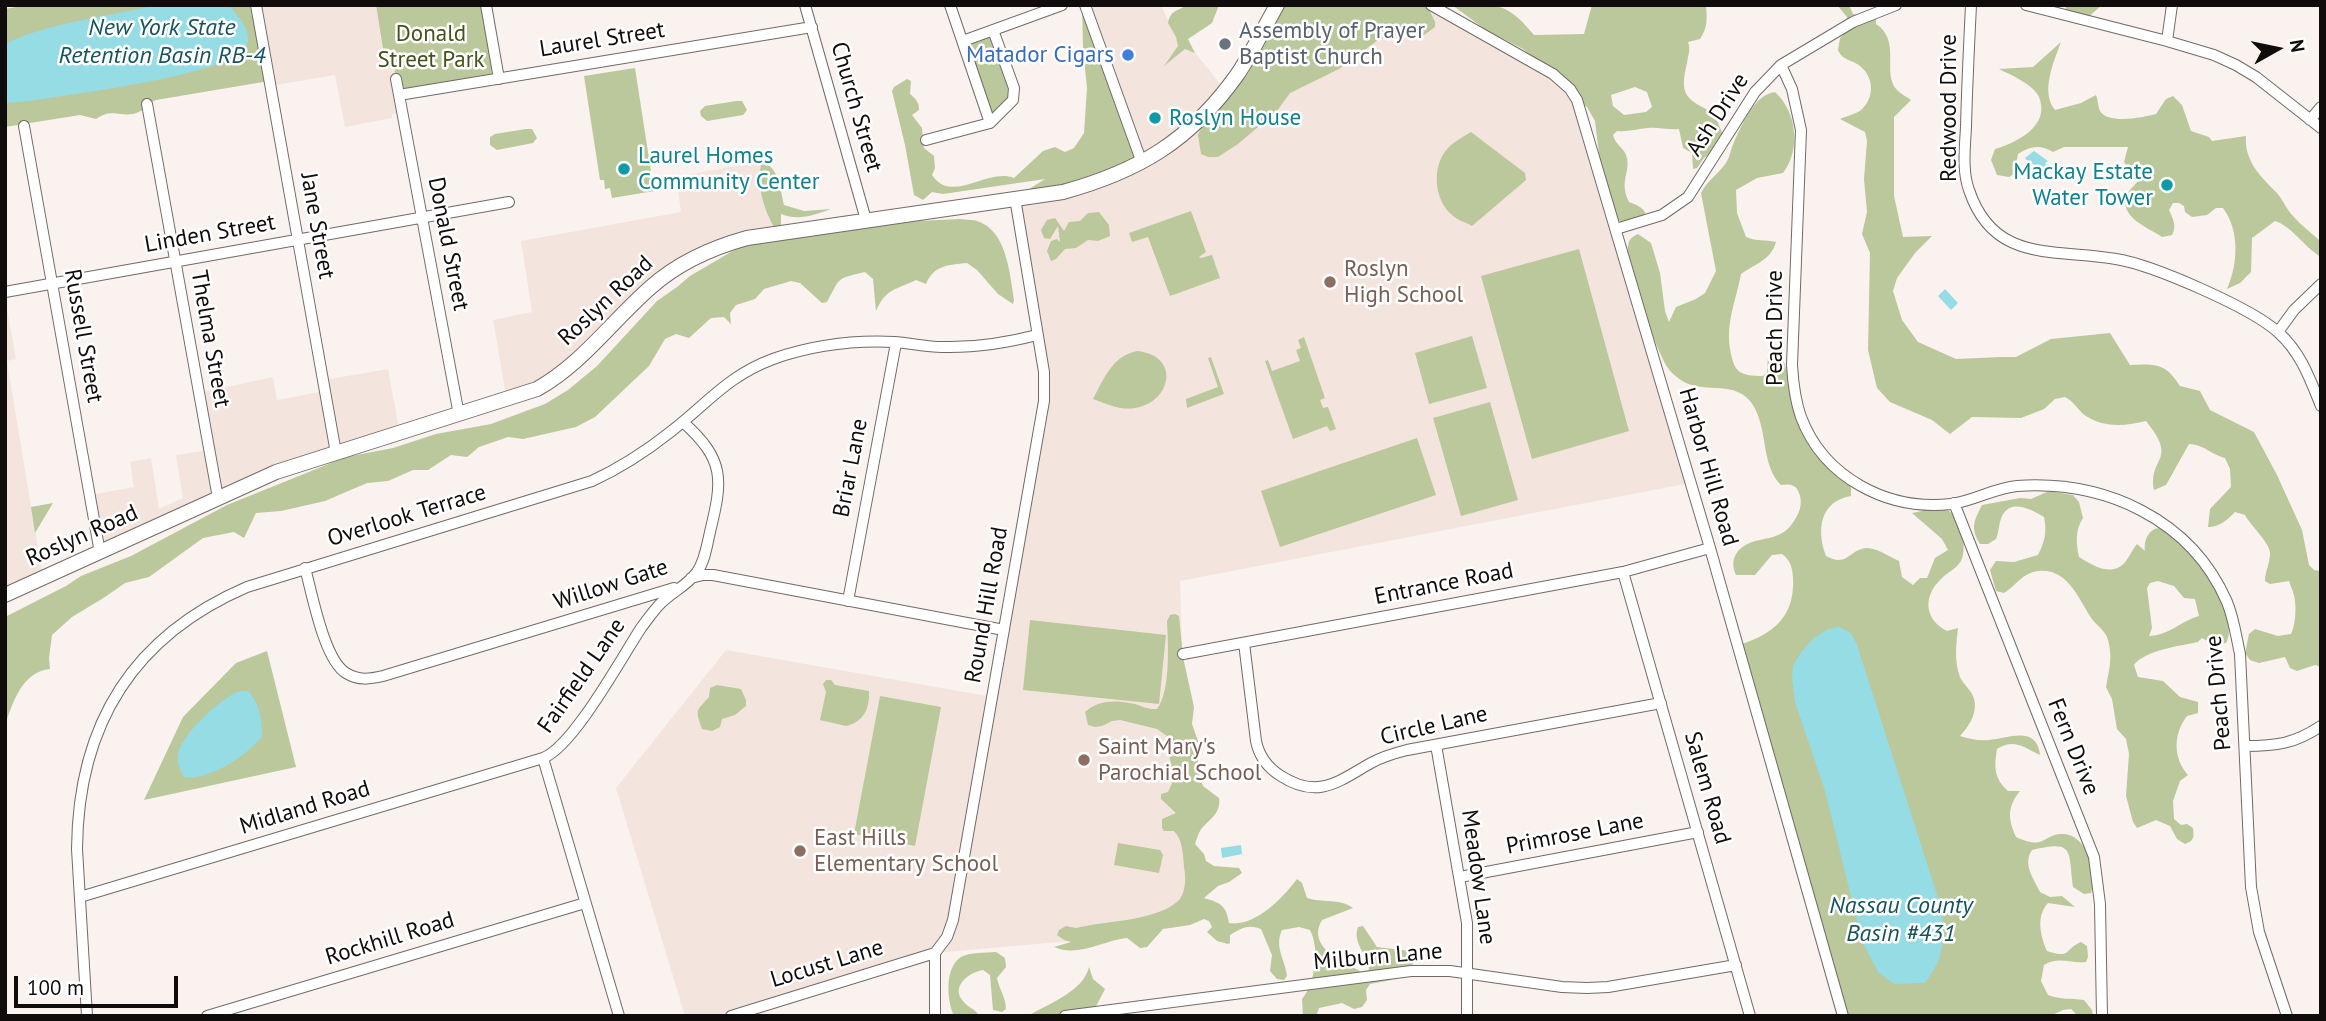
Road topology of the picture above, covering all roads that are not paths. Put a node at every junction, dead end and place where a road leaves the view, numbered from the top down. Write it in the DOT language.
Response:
graph roads {
  1 [pos="256,5"];
  2 [pos="486,5"];
  3 [pos="806,5"];
  4 [pos="950,5"];
  5 [pos="1062,5"];
  6 [pos="1085,5"];
  7 [pos="1277,5"];
  8 [pos="1431,5"];
  9 [pos="1896,5"];
  10 [pos="1971,5"];
  11 [pos="2026,5"];
  12 [pos="2172,5"];
  13 [pos="811,27"];
  14 [pos="993,30"];
  15 [pos="963,41"];
  16 [pos="2167,41"];
  17 [pos="1781,65"];
  18 [pos="396,79"];
  19 [pos="499,79"];
  20 [pos="399,95"];
  21 [pos="146,104"];
  22 [pos="2321,107"];
  23 [pos="2311,120"];
  24 [pos="990,123"];
  25 [pos="24,126"];
  26 [pos="2321,128"];
  27 [pos="926,140"];
  28 [pos="1142,163"];
  29 [pos="1015,198"];
  30 [pos="509,202"];
  31 [pos="422,218"];
  32 [pos="866,220"];
  33 [pos="1616,229"];
  34 [pos="298,240"];
  35 [pos="175,262"];
  36 [pos="52,284"];
  37 [pos="2321,285"];
  38 [pos="5,292"];
  39 [pos="2278,332"];
  40 [pos="1037,335"];
  41 [pos="896,342"];
  42 [pos="2321,406"];
  43 [pos="459,415"];
  44 [pos="683,422"];
  45 [pos="336,453"];
  46 [pos="218,498"];
  47 [pos="1954,503"];
  48 [pos="1710,548"];
  49 [pos="100,553"];
  50 [pos="305,568"];
  51 [pos="1623,572"];
  52 [pos="694,576"];
  53 [pos="5,595"];
  54 [pos="848,601"];
  55 [pos="1004,630"];
  56 [pos="1244,643"];
  57 [pos="1184,654"];
  58 [pos="1661,703"];
  59 [pos="2321,726"];
  60 [pos="1436,745"];
  61 [pos="2245,746"];
  62 [pos="543,758"];
  63 [pos="1698,832"];
  64 [pos="1460,877"];
  65 [pos="80,897"];
  66 [pos="585,903"];
  67 [pos="935,953"];
  68 [pos="1736,965"];
  69 [pos="1468,974"];
  70 [pos="213,1015"];
  71 [pos="87,1016"];
  72 [pos="619,1016"];
  73 [pos="731,1016"];
  74 [pos="935,1016"];
  75 [pos="1065,1016"];
  76 [pos="1467,1016"];
  77 [pos="1750,1016"];
  78 [pos="1843,1016"];
  79 [pos="2102,1016"];
  80 [pos="2287,1016"];
  1 -- 34 [label="street, Jane Street"];
  2 -- 19 [label="street"];
  3 -- 13 [label="street, Church Street"];
  4 -- 15 [label="street"];
  5 -- 14 [label="street"];
  6 -- 28 [label="street"];
  7 -- 28 [label="main road, Roslyn Road"];
  8 -- 33 [label="street, Harbor Hill Road"];
  9 -- 17 [label="street, Ash Drive"];
  10 -- 39 [label="street, Redwood Drive"];
  11 -- 16 [label="street"];
  12 -- 16 [label="street"];
  13 -- 19 [label="street, Laurel Street"];
  13 -- 32 [label="street, Church Street"];
  14 -- 15 [label="street"];
  14 -- 24 [label="street"];
  15 -- 24 [label="street"];
  16 -- 23 [label="street"];
  17 -- 33 [label="street, Ash Drive"];
  17 -- 47 [label="street, Peach Drive"];
  18 -- 20 [label="street, Donald Street"];
  19 -- 20 [label="street, Laurel Street"];
  20 -- 31 [label="street, Donald Street"];
  21 -- 35 [label="street, Thelma Street"];
  22 -- 23 [label="street"];
  23 -- 26 [label="street"];
  24 -- 27 [label="street"];
  25 -- 36 [label="street, Russell Street"];
  28 -- 29 [label="main road, Roslyn Road"];
  29 -- 32 [label="main road, Roslyn Road"];
  29 -- 40 [label="street, Round Hill Road"];
  30 -- 31 [label="street, Linden Street"];
  31 -- 34 [label="street, Linden Street"];
  31 -- 43 [label="street, Donald Street"];
  32 -- 43 [label="main road, Roslyn Road"];
  33 -- 48 [label="street, Harbor Hill Road"];
  34 -- 35 [label="street, Linden Street"];
  34 -- 45 [label="street, Jane Street"];
  35 -- 36 [label="street, Linden Street"];
  35 -- 46 [label="street, Thelma Street"];
  36 -- 38 [label="street, Linden Street"];
  36 -- 49 [label="street, Russell Street"];
  37 -- 39 [label="street"];
  39 -- 42 [label="street, Redwood Drive"];
  40 -- 41 [label="street, Overlook Terrace"];
  40 -- 55 [label="street, Round Hill Road"];
  41 -- 44 [label="street, Overlook Terrace"];
  41 -- 54 [label="street, Briar Lane"];
  43 -- 45 [label="main road, Roslyn Road"];
  44 -- 50 [label="street, Overlook Terrace"];
  44 -- 52 [label="street, Fairfield Lane"];
  45 -- 46 [label="main road, Roslyn Road"];
  46 -- 49 [label="main road, Roslyn Road"];
  47 -- 61 [label="street, Peach Drive"];
  47 -- 79 [label="street, Fern Drive"];
  48 -- 51 [label="street, Entrance Road"];
  48 -- 78 [label="street, Harbor Hill Road"];
  49 -- 53 [label="main road, Roslyn Road"];
  50 -- 52 [label="street, Willow Gate"];
  50 -- 65 [label="street, Overlook Terrace"];
  51 -- 56 [label="street, Entrance Road"];
  51 -- 58 [label="street, Salem Road"];
  52 -- 54 [label="street, Willow Gate"];
  52 -- 62 [label="street, Fairfield Lane"];
  54 -- 55 [label="street, Willow Gate"];
  55 -- 67 [label="street, Round Hill Road"];
  56 -- 57 [label="street, Entrance Road"];
  56 -- 60 [label="street, Circle Lane"];
  58 -- 60 [label="street, Circle Lane"];
  58 -- 63 [label="street, Salem Road"];
  59 -- 61 [label="street"];
  60 -- 64 [label="street, Meadow Lane"];
  61 -- 80 [label="street, Peach Drive"];
  62 -- 65 [label="street, Midland Road"];
  62 -- 66 [label="street, Fairfield Lane"];
  63 -- 64 [label="street, Primrose Lane"];
  63 -- 68 [label="street, Salem Road"];
  64 -- 69 [label="street, Meadow Lane"];
  65 -- 71 [label="street, Overlook Terrace"];
  66 -- 70 [label="street, Rockhill Road"];
  66 -- 72 [label="street, Fairfield Lane"];
  67 -- 73 [label="street, Locust Lane"];
  67 -- 74 [label="street, Round Hill Road"];
  68 -- 69 [label="street, Milburn Lane"];
  68 -- 77 [label="street, Salem Road"];
  69 -- 75 [label="street, Milburn Lane"];
  69 -- 76 [label="street, Meadow Lane"];
}
